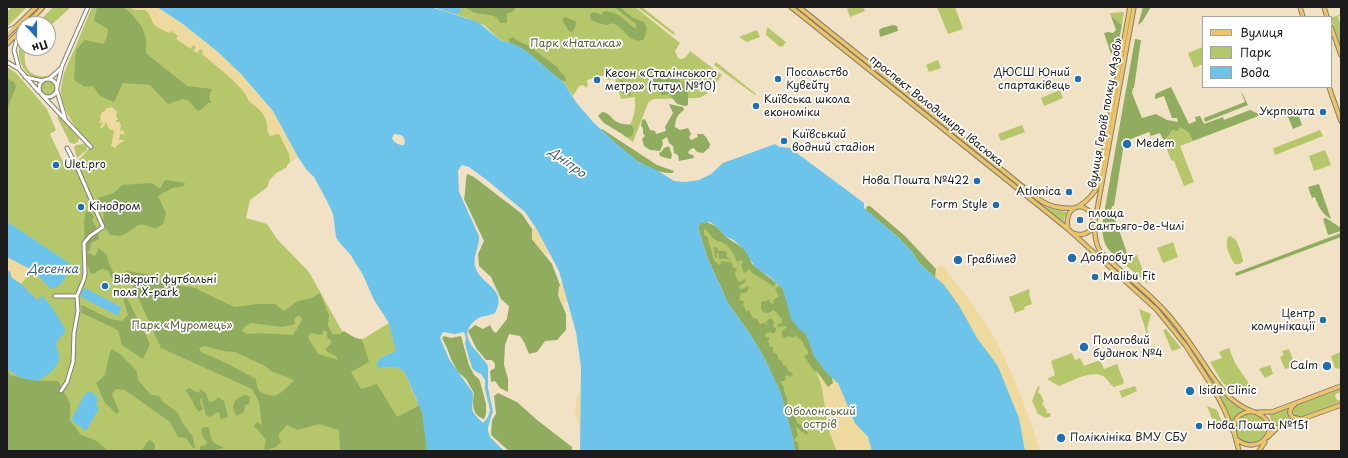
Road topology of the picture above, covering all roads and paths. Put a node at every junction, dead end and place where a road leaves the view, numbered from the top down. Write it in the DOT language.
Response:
graph roads {
  1 [pos="36,7"];
  2 [pos="43,7"];
  3 [pos="88,7"];
  4 [pos="791,7"];
  5 [pos="799,7"];
  6 [pos="1130,7"];
  7 [pos="1134,7"];
  8 [pos="27,16"];
  9 [pos="35,16"];
  10 [pos="16,27"];
  11 [pos="822,28"];
  12 [pos="1332,30"];
  13 [pos="7,31"];
  14 [pos="16,35"];
  15 [pos="7,36"];
  16 [pos="16,43"];
  17 [pos="7,44"];
  18 [pos="1341,55"];
  19 [pos="7,62"];
  20 [pos="62,66"];
  21 [pos="19,69"];
  22 [pos="25,77"];
  23 [pos="49,79"];
  24 [pos="43,80"];
  25 [pos="1329,88"];
  26 [pos="57,89"];
  27 [pos="41,94"];
  28 [pos="66,119"];
  29 [pos="1341,121"];
  30 [pos="91,147"];
  31 [pos="67,148"];
  32 [pos="1077,208"];
  33 [pos="1094,224"];
  34 [pos="1068,230"];
  35 [pos="1072,233"];
  36 [pos="55,296"];
  37 [pos="77,296"];
  38 [pos="1341,386"];
  39 [pos="61,390"];
  40 [pos="1296,403"];
  41 [pos="1341,405"];
  42 [pos="1255,412"];
  43 [pos="1301,419"];
  44 [pos="1234,433"];
  45 [pos="1236,439"];
  46 [pos="1267,439"];
  47 [pos="1239,451"];
  48 [pos="1259,451"];
  1 -- 8 [label="main road"];
  2 -- 9 [label="main road"];
  3 -- 20 [label="street"];
  4 -- 11 [label="main road, проспект Володимира Івасюка"];
  5 -- 11 [label="main road, проспект Володимира Івасюка"];
  6 -- 32 [label="main road, вулиця Героїв полку «Азов»"];
  7 -- 33 [label="main road, вулиця Героїв полку «Азов»"];
  10 -- 13 [label="street"];
  10 -- 15 [label="main road"];
  11 -- 32 [label="main road, проспект Володимира Івасюка"];
  11 -- 34 [label="main road, проспект Володимира Івасюка"];
  12 -- 18 [label="main road"];
  14 -- 17 [label="main road"];
  16 -- 21 [label="street"];
  19 -- 21 [label="street"];
  20 -- 23 [label="street"];
  20 -- 26 [label="street"];
  21 -- 22 [label="street"];
  22 -- 24 [label="street"];
  22 -- 27 [label="street"];
  23 -- 24 [label="street"];
  23 -- 26 [label="street"];
  24 -- 27 [label="street"];
  25 -- 29 [label="main road"];
  26 -- 27 [label="street"];
  26 -- 28 [label="street"];
  27 -- 28 [label="street"];
  28 -- 30 [label="street"];
  31 -- 37 [label="street"];
  32 -- 33 [label="main road"];
  32 -- 34 [label="main road"];
  33 -- 35 [label="main road"];
  33 -- 42 [label="main road"];
  34 -- 35 [label="main road"];
  35 -- 44 [label="main road"];
  36 -- 37 [label="street"];
  37 -- 39 [label="street"];
  38 -- 40 [label="main road"];
  40 -- 42 [label="main road"];
  40 -- 43 [label="main road"];
  41 -- 43 [label="main road"];
  42 -- 44 [label="main road"];
  42 -- 46 [label="main road"];
  43 -- 46 [label="main road"];
  44 -- 45 [label="main road"];
  45 -- 46 [label="main road"];
  45 -- 47 [label="main road"];
  46 -- 48 [label="main road"];
}
